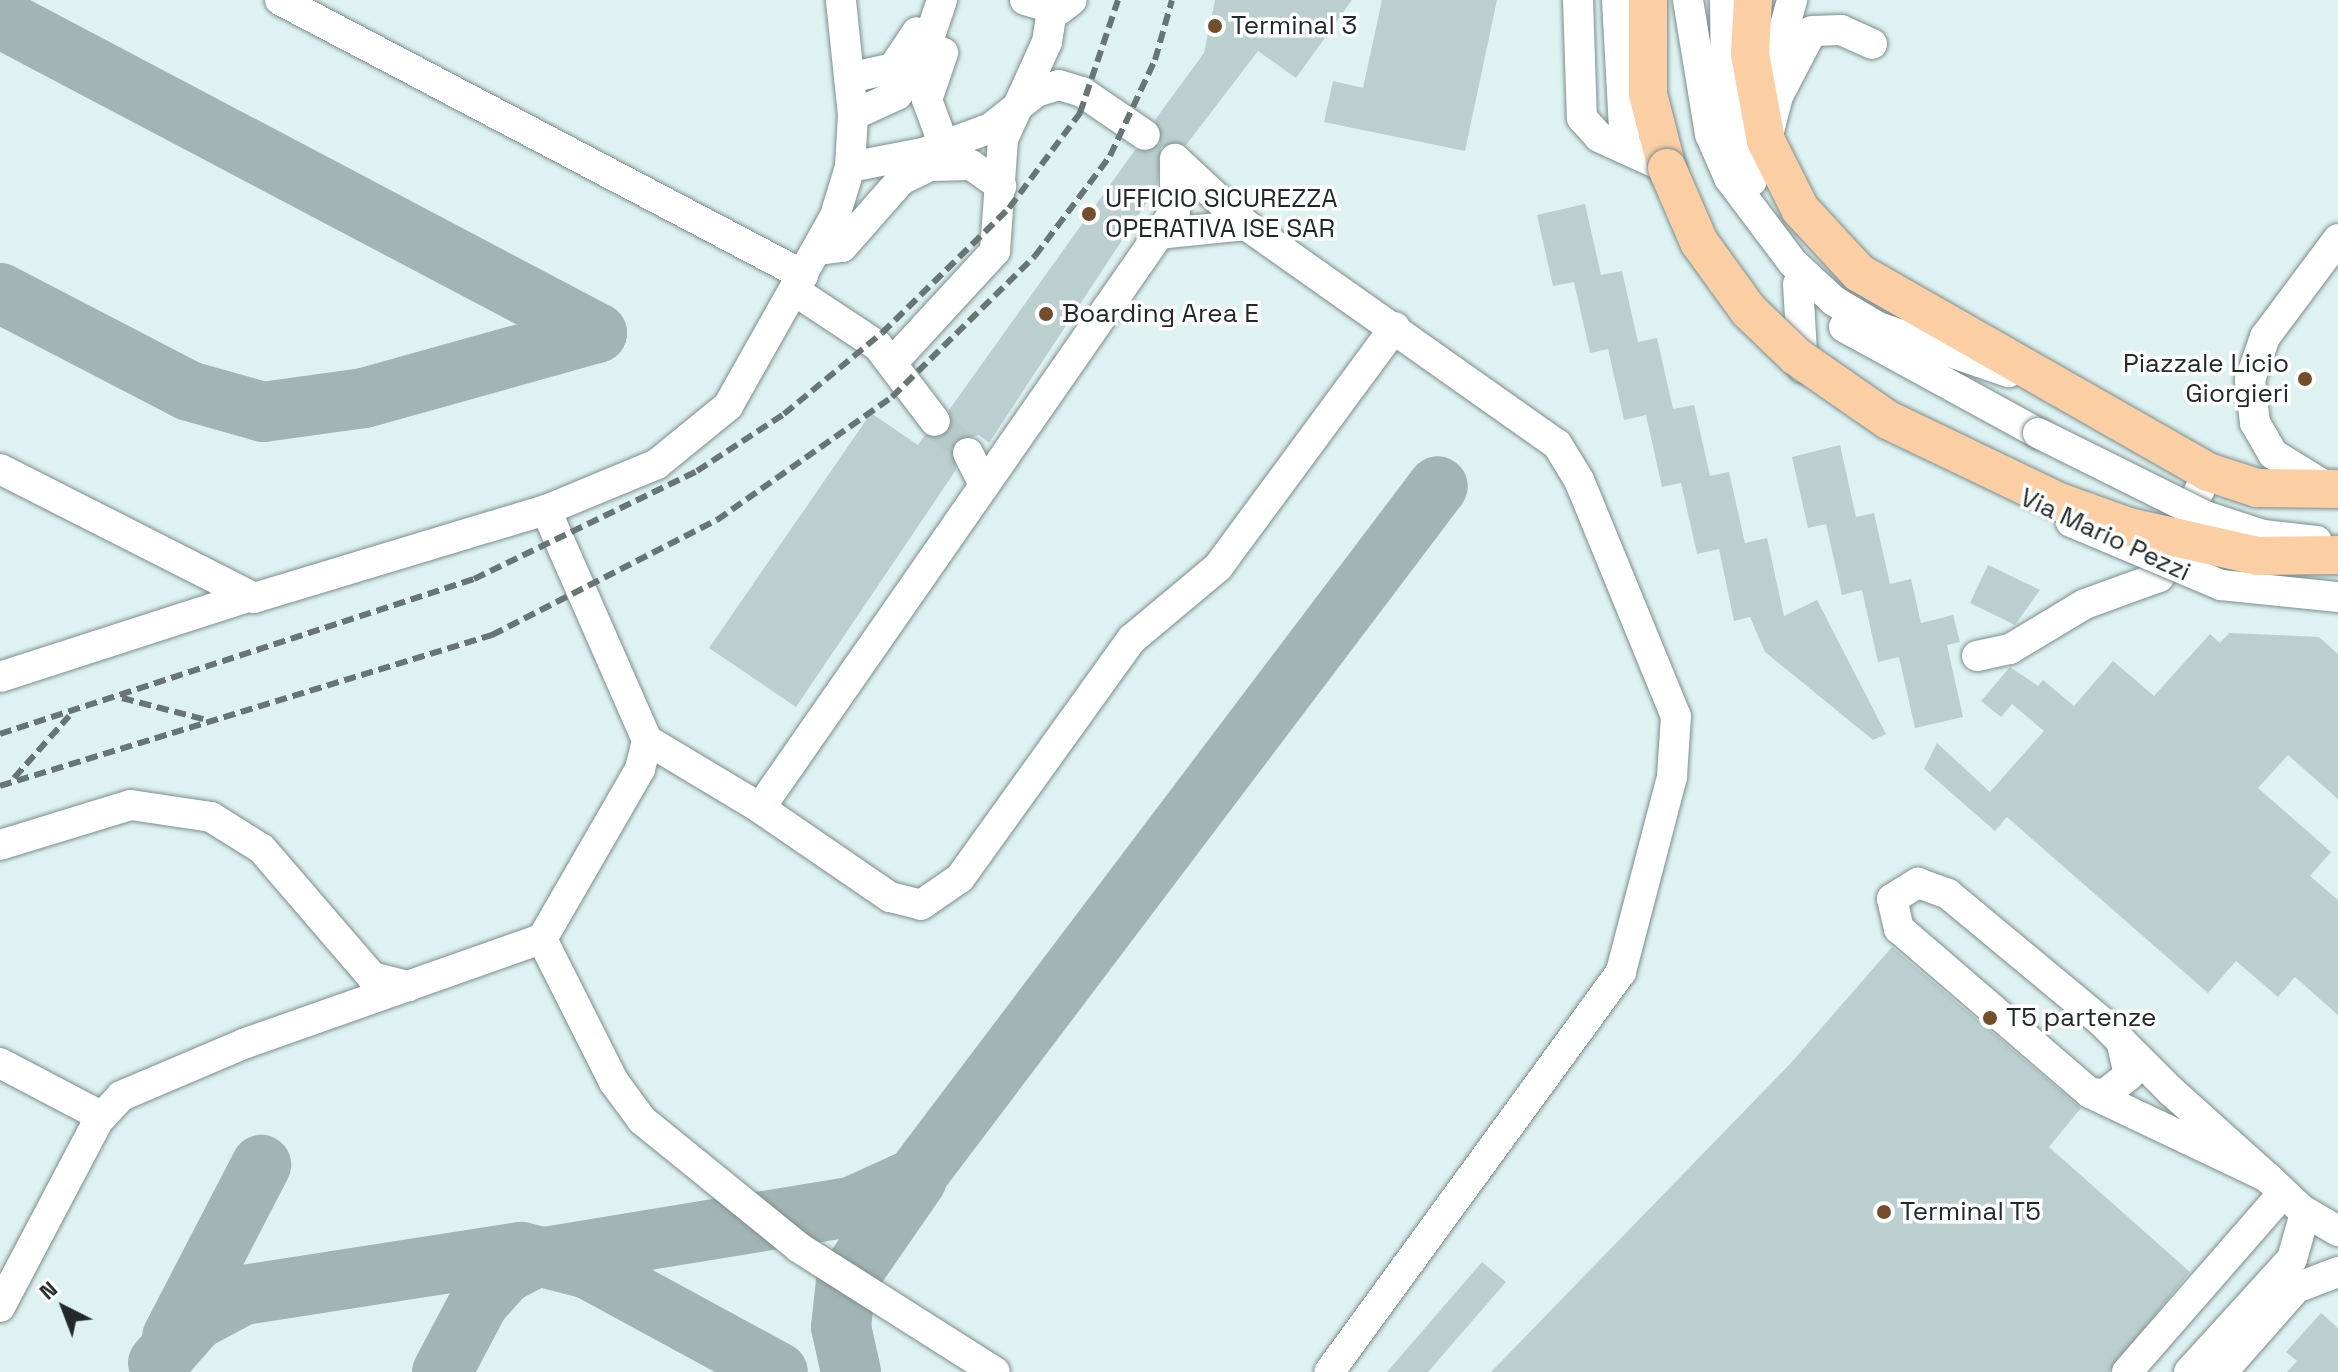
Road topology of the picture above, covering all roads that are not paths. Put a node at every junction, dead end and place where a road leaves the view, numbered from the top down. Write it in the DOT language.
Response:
graph roads {
  1 [pos="280,0"];
  2 [pos="841,0"];
  3 [pos="942,0"];
  4 [pos="1578,0"];
  5 [pos="1617,0"];
  6 [pos="1648,0"];
  7 [pos="1688,0"];
  8 [pos="1725,0"];
  9 [pos="1753,0"];
  10 [pos="1792,0"];
  11 [pos="1806,0"];
  12 [pos="1050,3"];
  13 [pos="1872,44"];
  14 [pos="849,78"];
  15 [pos="1011,114"];
  16 [pos="853,115"];
  17 [pos="1769,120"];
  18 [pos="1145,135"];
  19 [pos="943,143"];
  20 [pos="1625,149"];
  21 [pos="850,167"];
  22 [pos="1667,168"];
  23 [pos="1001,186"];
  24 [pos="1246,225"];
  25 [pos="1158,234"];
  26 [pos="1770,236"];
  27 [pos="2338,239"];
  28 [pos="805,272"];
  29 [pos="1798,284"];
  30 [pos="1395,327"];
  31 [pos="893,362"];
  32 [pos="2093,411"];
  33 [pos="1888,420"];
  34 [pos="935,421"];
  35 [pos="968,453"];
  36 [pos="0,469"];
  37 [pos="2208,472"];
  38 [pos="984,485"];
  39 [pos="2338,489"];
  40 [pos="546,510"];
  41 [pos="2338,542"];
  42 [pos="2174,554"];
  43 [pos="2338,555"];
  44 [pos="247,597"];
  45 [pos="2338,597"];
  46 [pos="1977,656"];
  47 [pos="0,677"];
  48 [pos="647,740"];
  49 [pos="760,808"];
  50 [pos="0,845"];
  51 [pos="542,939"];
  52 [pos="414,985"];
  53 [pos="2120,1039"];
  54 [pos="0,1063"];
  55 [pos="2090,1093"];
  56 [pos="101,1116"];
  57 [pos="2285,1194"];
  58 [pos="2338,1231"];
  59 [pos="2338,1256"];
  60 [pos="2292,1259"];
  61 [pos="2338,1272"];
  62 [pos="0,1307"];
  63 [pos="995,1372"];
  64 [pos="1329,1372"];
  65 [pos="2127,1372"];
  66 [pos="2189,1372"];
  67 [pos="2222,1372"];
  1 -- 28 [label="street"];
  2 -- 14 [label="street"];
  3 -- 14 [label="street"];
  3 -- 16 [label="street"];
  3 -- 19 [label="street"];
  4 -- 20 [label="street"];
  5 -- 20 [label="street"];
  6 -- 22 [label="main road"];
  7 -- 26 [label="street"];
  8 -- 26 [label="street"];
  9 -- 17 [label="main road"];
  10 -- 17 [label="street"];
  11 -- 17 [label="street"];
  12 -- 15 [label="street"];
  13 -- 17 [label="street"];
  14 -- 16 [label="street"];
  15 -- 18 [label="street"];
  15 -- 19 [label="street"];
  15 -- 23 [label="street"];
  16 -- 21 [label="street"];
  17 -- 32 [label="main road"];
  19 -- 21 [label="street"];
  20 -- 22 [label="street"];
  21 -- 28 [label="street"];
  22 -- 33 [label="main road, bridge"];
  23 -- 28 [label="street"];
  23 -- 31 [label="street"];
  24 -- 25 [label="street"];
  24 -- 25 [label="street"];
  24 -- 30 [label="street"];
  25 -- 38 [label="street"];
  26 -- 29 [label="street"];
  26 -- 32 [label="street"];
  27 -- 39 [label="street"];
  28 -- 31 [label="street"];
  28 -- 40 [label="street"];
  29 -- 41 [label="street, bridge"];
  29 -- 42 [label="street"];
  30 -- 49 [label="street"];
  30 -- 64 [label="street"];
  31 -- 34 [label="street"];
  32 -- 37 [label="main road"];
  33 -- 43 [label="main road, bridge"];
  33 -- 45 [label="street, Via Mario Pezzi, bridge"];
  35 -- 38 [label="street"];
  36 -- 44 [label="street"];
  37 -- 39 [label="main road"];
  37 -- 42 [label="street"];
  38 -- 49 [label="street"];
  40 -- 44 [label="street"];
  40 -- 48 [label="street"];
  42 -- 46 [label="street"];
  44 -- 47 [label="street"];
  48 -- 49 [label="street"];
  48 -- 51 [label="street"];
  50 -- 52 [label="street"];
  51 -- 52 [label="street"];
  51 -- 63 [label="street"];
  52 -- 56 [label="street"];
  53 -- 55 [label="street"];
  53 -- 55 [label="street"];
  53 -- 57 [label="street"];
  54 -- 56 [label="street"];
  55 -- 57 [label="street"];
  56 -- 62 [label="street"];
  57 -- 58 [label="street"];
  57 -- 60 [label="street"];
  57 -- 65 [label="street"];
  59 -- 60 [label="street"];
  60 -- 66 [label="street"];
  61 -- 67 [label="street"];
}
